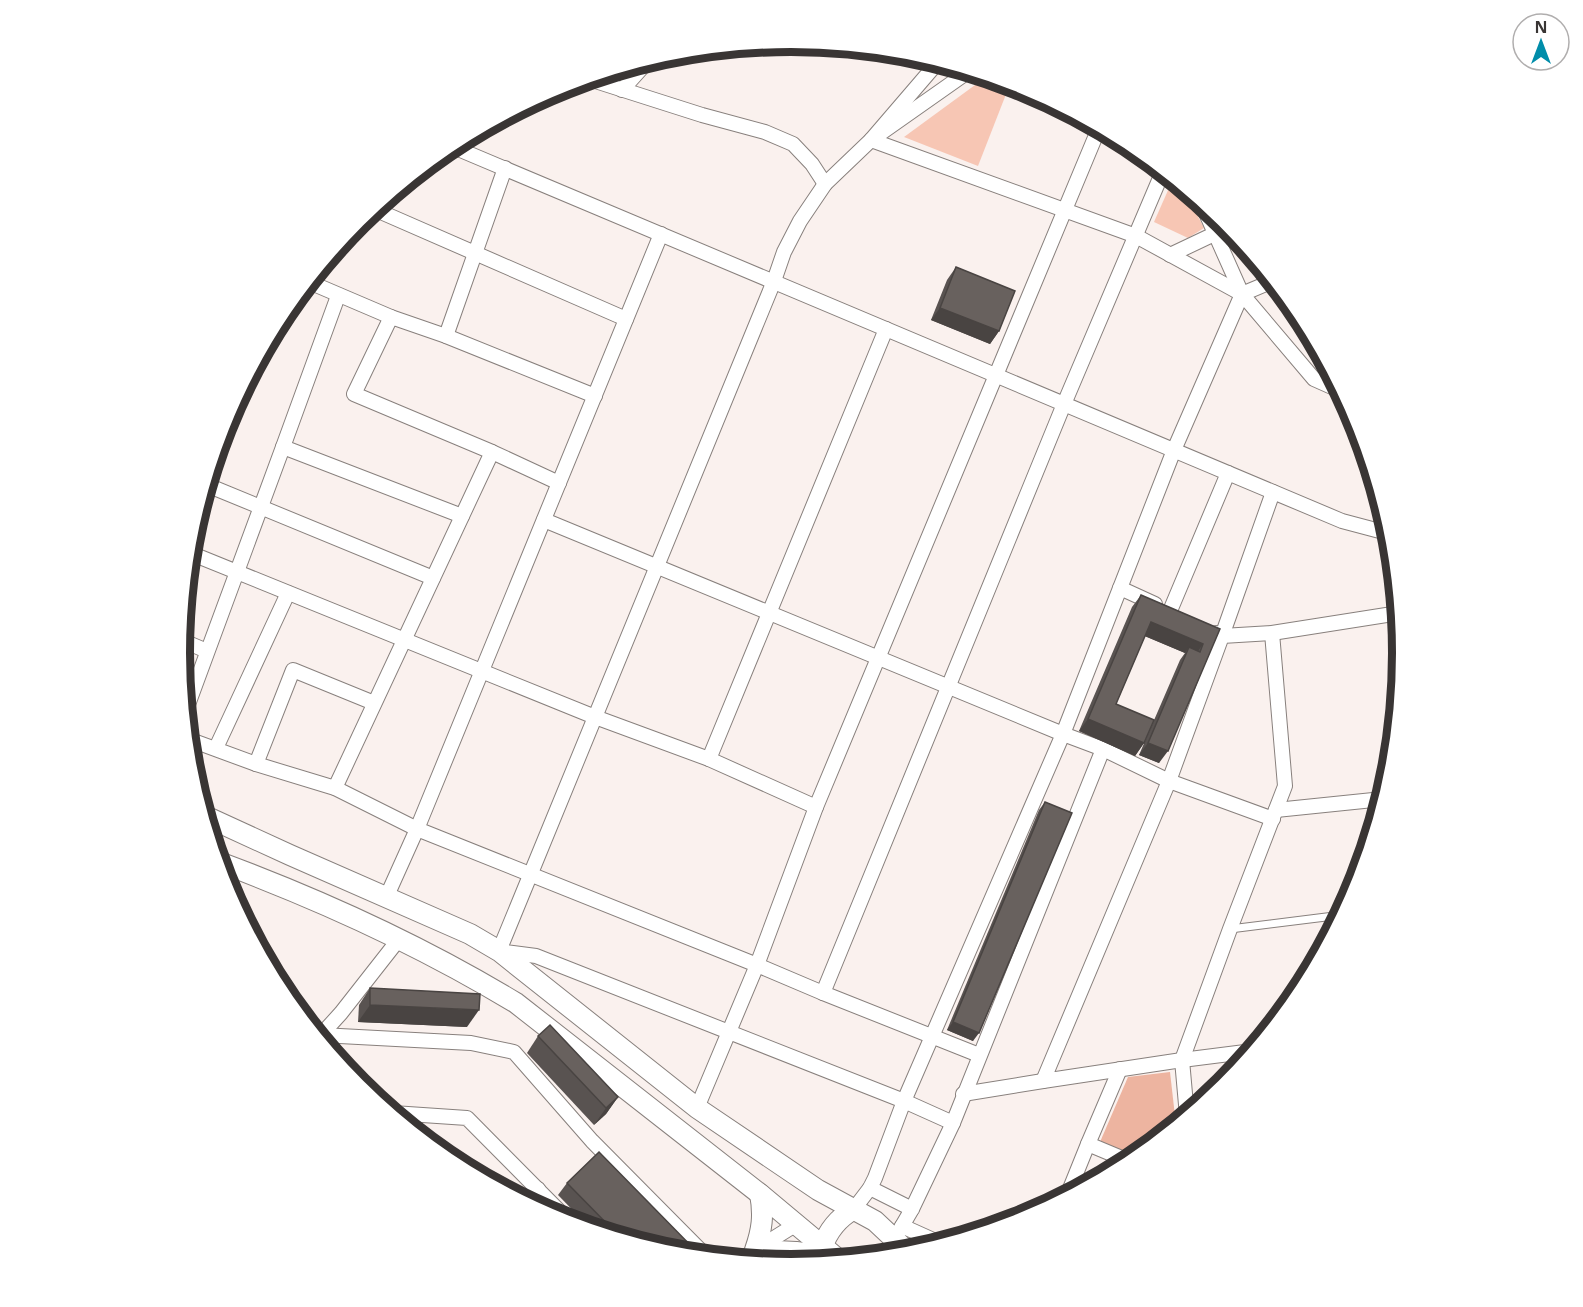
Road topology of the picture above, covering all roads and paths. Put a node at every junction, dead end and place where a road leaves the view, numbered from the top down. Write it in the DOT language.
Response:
graph roads {
  1 [pos="932,69"];
  2 [pos="638,73"];
  3 [pos="961,77"];
  4 [pos="601,83"];
  5 [pos="622,90"];
  6 [pos="1096,135"];
  7 [pos="871,140"];
  8 [pos="463,151"];
  9 [pos="505,168"];
  10 [pos="1160,179"];
  11 [pos="825,184"];
  12 [pos="1065,210"];
  13 [pos="384,213"];
  14 [pos="1212,226"];
  15 [pos="1216,233"];
  16 [pos="661,234"];
  17 [pos="1136,236"];
  18 [pos="475,252"];
  19 [pos="1170,255"];
  20 [pos="774,281"];
  21 [pos="1265,284"];
  22 [pos="317,286"];
  23 [pos="1242,294"];
  24 [pos="338,296"];
  25 [pos="391,317"];
  26 [pos="626,319"];
  27 [pos="886,329"];
  28 [pos="446,336"];
  29 [pos="996,375"];
  30 [pos="1330,386"];
  31 [pos="595,396"];
  32 [pos="1064,404"];
  33 [pos="284,447"];
  34 [pos="1173,450"];
  35 [pos="492,452"];
  36 [pos="1228,473"];
  37 [pos="559,483"];
  38 [pos="214,488"];
  39 [pos="1273,492"];
  40 [pos="261,507"];
  41 [pos="462,516"];
  42 [pos="544,520"];
  43 [pos="1380,531"];
  44 [pos="199,557"];
  45 [pos="657,567"];
  46 [pos="237,572"];
  47 [pos="433,578"];
  48 [pos="1120,588"];
  49 [pos="288,592"];
  50 [pos="769,613"];
  51 [pos="1391,614"];
  52 [pos="1201,626"];
  53 [pos="1272,633"];
  54 [pos="1222,636"];
  55 [pos="404,640"];
  56 [pos="190,644"];
  57 [pos="207,651"];
  58 [pos="878,658"];
  59 [pos="482,671"];
  60 [pos="948,687"];
  61 [pos="192,693"];
  62 [pos="374,703"];
  63 [pos="595,717"];
  64 [pos="1063,734"];
  65 [pos="197,741"];
  66 [pos="216,748"];
  67 [pos="1103,749"];
  68 [pos="709,759"];
  69 [pos="256,764"];
  70 [pos="1169,781"];
  71 [pos="334,788"];
  72 [pos="1374,800"];
  73 [pos="816,807"];
  74 [pos="1274,815"];
  75 [pos="214,820"];
  76 [pos="417,829"];
  77 [pos="229,866"];
  78 [pos="531,874"];
  79 [pos="386,897"];
  80 [pos="1332,916"];
  81 [pos="1230,929"];
  82 [pos="399,939"];
  83 [pos="499,951"];
  84 [pos="757,965"];
  85 [pos="823,993"];
  86 [pos="325,1031"];
  87 [pos="729,1031"];
  88 [pos="329,1036"];
  89 [pos="932,1036"];
  90 [pos="1241,1052"];
  91 [pos="979,1055"];
  92 [pos="1182,1060"];
  93 [pos="1120,1069"];
  94 [pos="1043,1081"];
  95 [pos="963,1094"];
  96 [pos="904,1101"];
  97 [pos="1186,1106"];
  98 [pos="697,1108"];
  99 [pos="406,1114"];
  100 [pos="953,1123"];
  101 [pos="1088,1144"];
  102 [pos="1119,1157"];
  103 [pos="1071,1185"];
  104 [pos="870,1188"];
  105 [pos="538,1189"];
  106 [pos="760,1194"];
  107 [pos="532,1196"];
  108 [pos="554,1205"];
  109 [pos="854,1209"];
  110 [pos="912,1209"];
  111 [pos="795,1225"];
  112 [pos="894,1241"];
  113 [pos="913,1242"];
  114 [pos="697,1246"];
  115 [pos="749,1253"];
  116 [pos="751,1253"];
  117 [pos="829,1253"];
  118 [pos="832,1253"];
  119 [pos="772,1254"];
  120 [pos="808,1254"];
  1 -- 7 [label="street"];
  2 -- 5 [label="street"];
  3 -- 7 [label="street"];
  4 -- 5 [label="street"];
  5 -- 11 [label="street"];
  6 -- 12 [label="street"];
  7 -- 11 [label="street"];
  7 -- 12 [label="street"];
  8 -- 9 [label="street"];
  9 -- 16 [label="street"];
  9 -- 18 [label="street"];
  10 -- 17 [label="street"];
  11 -- 20 [label="street"];
  12 -- 17 [label="street"];
  12 -- 29 [label="street"];
  13 -- 18 [label="street"];
  14 -- 15 [label="street"];
  15 -- 19 [label="street"];
  15 -- 23 [label="street"];
  16 -- 20 [label="street"];
  16 -- 26 [label="street"];
  17 -- 19 [label="street"];
  17 -- 32 [label="street"];
  18 -- 26 [label="street"];
  18 -- 28 [label="street"];
  19 -- 23 [label="street"];
  20 -- 27 [label="street"];
  20 -- 45 [label="street"];
  21 -- 23 [label="street"];
  22 -- 24 [label="street"];
  23 -- 30 [label="street"];
  23 -- 34 [label="street"];
  24 -- 25 [label="street"];
  24 -- 33 [label="street"];
  25 -- 28 [label="street"];
  25 -- 35 [label="street"];
  26 -- 31 [label="street"];
  27 -- 29 [label="street"];
  27 -- 50 [label="street"];
  28 -- 31 [label="street"];
  29 -- 32 [label="street"];
  29 -- 58 [label="street"];
  31 -- 37 [label="street"];
  32 -- 34 [label="street"];
  32 -- 60 [label="street"];
  33 -- 40 [label="street"];
  33 -- 41 [label="street"];
  34 -- 36 [label="street"];
  34 -- 48 [label="street"];
  35 -- 37 [label="street"];
  35 -- 41 [label="street"];
  36 -- 39 [label="street"];
  36 -- 48 [label="street"];
  37 -- 42 [label="street"];
  38 -- 40 [label="street"];
  39 -- 43 [label="street"];
  39 -- 54 [label="street"];
  40 -- 46 [label="street"];
  40 -- 47 [label="street"];
  41 -- 47 [label="street"];
  42 -- 45 [label="street"];
  42 -- 59 [label="street"];
  44 -- 46 [label="street"];
  45 -- 50 [label="street"];
  45 -- 63 [label="street"];
  46 -- 49 [label="street"];
  46 -- 57 [label="street"];
  47 -- 55 [label="street"];
  48 -- 64 [label="street"];
  49 -- 55 [label="street"];
  49 -- 66 [label="street"];
  50 -- 58 [label="street"];
  50 -- 68 [label="street"];
  51 -- 53 [label="street"];
  52 -- 54 [label="street"];
  53 -- 54 [label="street"];
  53 -- 74 [label="street"];
  54 -- 70 [label="street"];
  55 -- 59 [label="street"];
  55 -- 62 [label="street"];
  56 -- 57 [label="street"];
  57 -- 61 [label="street"];
  58 -- 60 [label="street"];
  58 -- 73 [label="street"];
  59 -- 63 [label="street"];
  59 -- 76 [label="street"];
  60 -- 64 [label="street"];
  60 -- 85 [label="street"];
  62 -- 69 [label="street"];
  62 -- 71 [label="street"];
  63 -- 68 [label="street"];
  63 -- 78 [label="street"];
  64 -- 67 [label="street"];
  64 -- 89 [label="street"];
  65 -- 66 [label="street"];
  66 -- 69 [label="street"];
  67 -- 70 [label="street"];
  67 -- 91 [label="street"];
  68 -- 73 [label="street"];
  69 -- 71 [label="street"];
  70 -- 74 [label="street"];
  70 -- 94 [label="street"];
  71 -- 76 [label="street"];
  72 -- 74 [label="street"];
  73 -- 84 [label="street"];
  74 -- 81 [label="street"];
  75 -- 79 [label="street"];
  76 -- 78 [label="street"];
  76 -- 79 [label="street"];
  77 -- 82 [label="street"];
  78 -- 83 [label="street"];
  78 -- 84 [label="street"];
  79 -- 83 [label="street"];
  80 -- 81 [label="lane"];
  81 -- 92 [label="street"];
  82 -- 86 [label="street"];
  82 -- 106 [label="street"];
  83 -- 87 [label="street"];
  83 -- 98 [label="street"];
  84 -- 85 [label="street"];
  84 -- 87 [label="street"];
  85 -- 89 [label="street"];
  87 -- 96 [label="street"];
  87 -- 98 [label="street"];
  88 -- 114 [label="street"];
  89 -- 91 [label="street"];
  89 -- 96 [label="street"];
  90 -- 92 [label="street"];
  91 -- 95 [label="street"];
  92 -- 93 [label="street"];
  92 -- 97 [label="street"];
  93 -- 94 [label="street"];
  93 -- 101 [label="street"];
  94 -- 95 [label="street"];
  95 -- 100 [label="street"];
  96 -- 100 [label="street"];
  96 -- 104 [label="street"];
  98 -- 109 [label="street"];
  99 -- 105 [label="street"];
  100 -- 110 [label="street"];
  101 -- 102 [label="street"];
  101 -- 103 [label="street"];
  104 -- 109 [label="street"];
  104 -- 110 [label="street"];
  105 -- 107 [label="street"];
  105 -- 108 [label="street"];
  106 -- 111 [label="street"];
  106 -- 115 [label="street"];
  109 -- 112 [label="street"];
  109 -- 118 [label="street"];
  110 -- 112 [label="street"];
  111 -- 116 [label="street"];
  111 -- 117 [label="street"];
  112 -- 113 [label="street"];
  119 -- 120 [label="street"];
}
